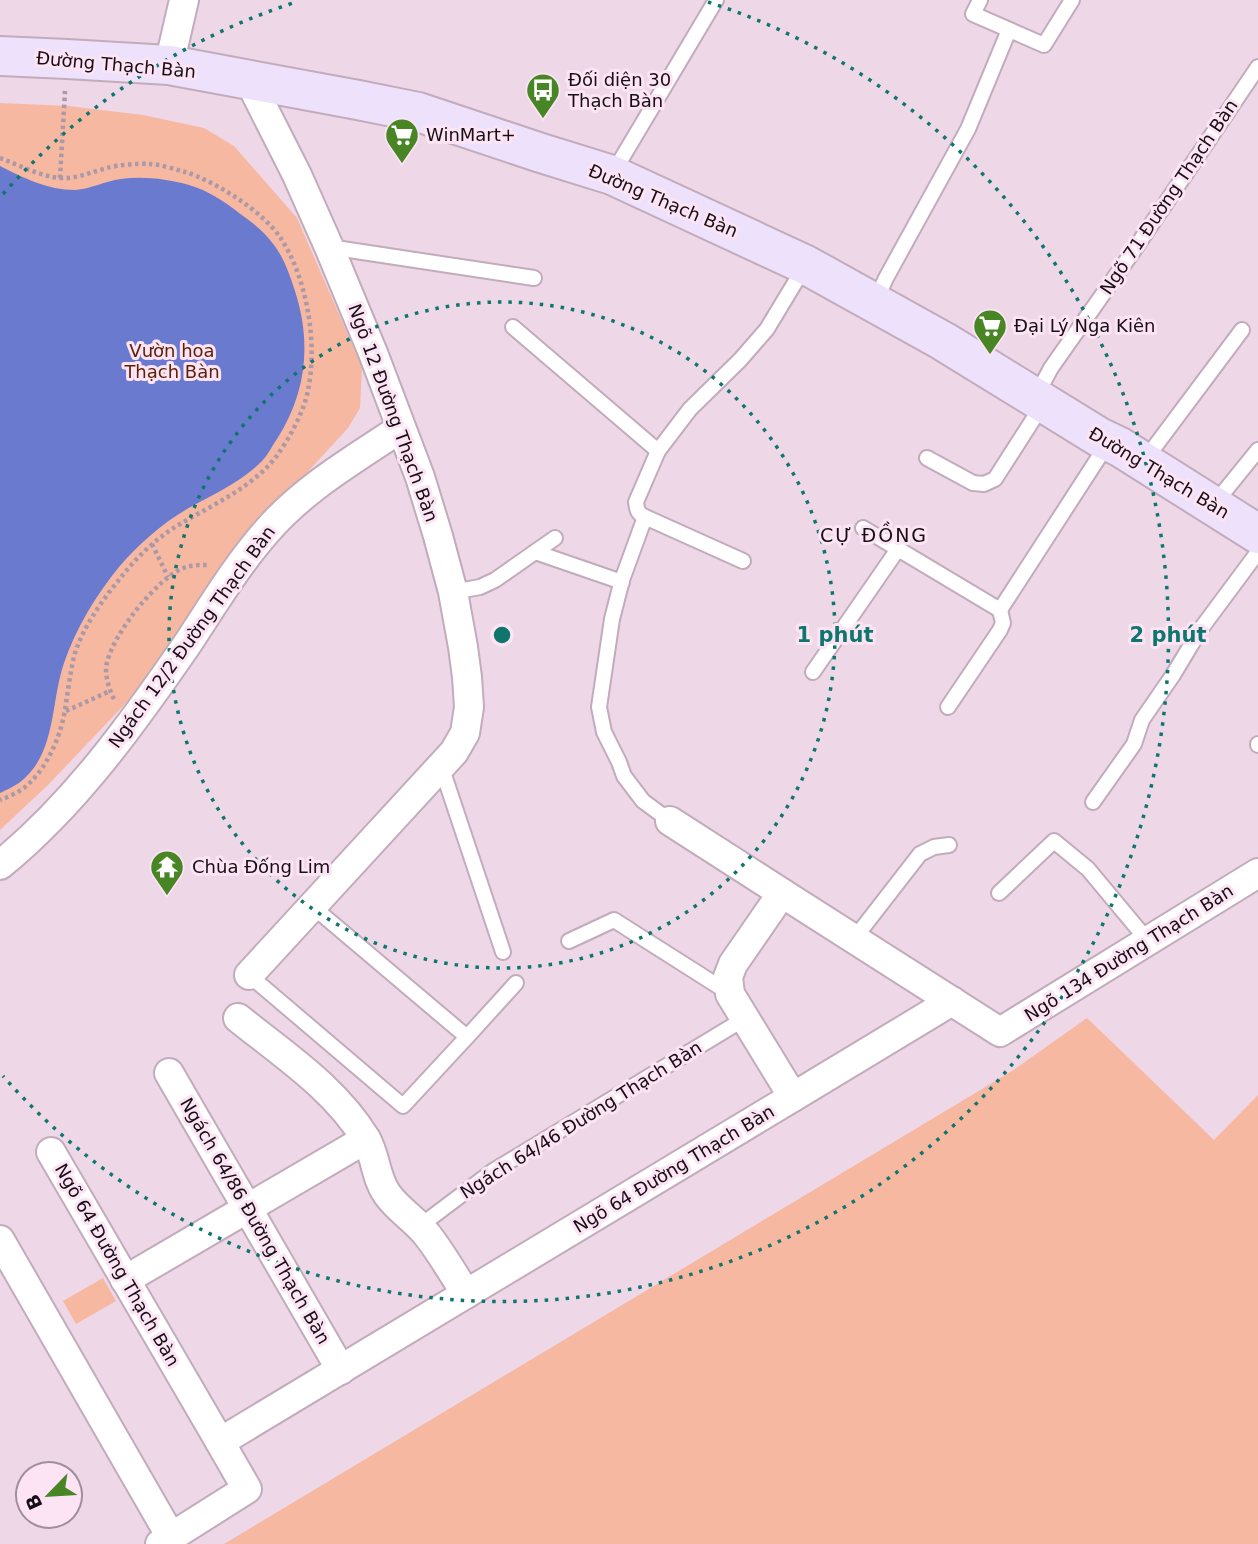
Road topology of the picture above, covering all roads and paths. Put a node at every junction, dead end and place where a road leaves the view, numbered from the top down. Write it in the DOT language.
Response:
graph roads {
  1 [pos="184,0"];
  2 [pos="716,0"];
  3 [pos="980,0"];
  4 [pos="1072,0"];
  5 [pos="1009,30"];
  6 [pos="0,56"];
  7 [pos="67,59"];
  8 [pos="169,65"];
  9 [pos="1258,67"];
  10 [pos="249,80"];
  11 [pos="0,158"];
  12 [pos="612,175"];
  13 [pos="60,178"];
  14 [pos="329,247"];
  15 [pos="806,265"];
  16 [pos="534,278"];
  17 [pos="874,303"];
  18 [pos="513,327"];
  19 [pos="1242,330"];
  20 [pos="1040,400"];
  21 [pos="401,428"];
  22 [pos="1109,442"];
  23 [pos="1258,450"];
  24 [pos="658,451"];
  25 [pos="926,458"];
  26 [pos="1143,462"];
  27 [pos="1213,506"];
  28 [pos="645,517"];
  29 [pos="863,528"];
  30 [pos="1258,534"];
  31 [pos="555,538"];
  32 [pos="152,544"];
  33 [pos="898,549"];
  34 [pos="535,552"];
  35 [pos="1258,552"];
  36 [pos="743,561"];
  37 [pos="235,572"];
  38 [pos="168,578"];
  39 [pos="622,582"];
  40 [pos="453,592"];
  41 [pos="1000,610"];
  42 [pos="813,672"];
  43 [pos="110,691"];
  44 [pos="948,707"];
  45 [pos="65,712"];
  46 [pos="132,721"];
  47 [pos="441,766"];
  48 [pos="0,800"];
  49 [pos="1093,802"];
  50 [pos="670,821"];
  51 [pos="949,845"];
  52 [pos="0,865"];
  53 [pos="1258,873"];
  54 [pos="999,892"];
  55 [pos="782,893"];
  56 [pos="312,906"];
  57 [pos="854,939"];
  58 [pos="569,941"];
  59 [pos="1148,941"];
  60 [pos="503,952"];
  61 [pos="248,975"];
  62 [pos="516,983"];
  63 [pos="730,994"];
  64 [pos="952,1002"];
  65 [pos="238,1018"];
  66 [pos="744,1019"];
  67 [pos="467,1037"];
  68 [pos="169,1073"];
  69 [pos="793,1097"];
  70 [pos="366,1139"];
  71 [pos="51,1152"];
  72 [pos="248,1209"];
  73 [pos="420,1226"];
  74 [pos="0,1240"];
  75 [pos="125,1280"];
  76 [pos="466,1294"];
  77 [pos="341,1370"];
  78 [pos="220,1443"];
  79 [pos="166,1540"];
  1 -- 8 [label="street"];
  2 -- 12 [label="lane"];
  3 -- 5 [label="lane"];
  4 -- 5 [label="lane"];
  5 -- 17 [label="lane"];
  6 -- 7 [label="main road, Đường Thạch Bàn"];
  7 -- 8 [label="main road, Đường Thạch Bàn"];
  7 -- 13 [label="path"];
  8 -- 10 [label="main road, Đường Thạch Bàn"];
  9 -- 20 [label="lane, Ngõ 71 Đường Thạch Bàn"];
  10 -- 12 [label="main road, Đường Thạch Bàn"];
  10 -- 14 [label="street, Ngõ 12 Đường Thạch Bàn"];
  11 -- 13 [label="path"];
  12 -- 15 [label="main road, Đường Thạch Bàn"];
  13 -- 32 [label="path"];
  14 -- 16 [label="lane"];
  14 -- 21 [label="street, Ngõ 12 Đường Thạch Bàn"];
  15 -- 17 [label="main road, Đường Thạch Bàn"];
  15 -- 24 [label="lane"];
  17 -- 20 [label="main road, Đường Thạch Bàn"];
  18 -- 24 [label="lane"];
  19 -- 26 [label="lane"];
  20 -- 22 [label="main road, Đường Thạch Bàn"];
  20 -- 25 [label="lane, Ngõ 71 Đường Thạch Bàn"];
  21 -- 37 [label="street, Ngách 12/2 Đường Thạch Bàn"];
  21 -- 40 [label="street, Ngõ 12 Đường Thạch Bàn"];
  22 -- 26 [label="main road, Đường Thạch Bàn"];
  22 -- 41 [label="lane"];
  23 -- 27 [label="lane"];
  24 -- 28 [label="lane"];
  26 -- 27 [label="main road, Đường Thạch Bàn"];
  27 -- 30 [label="main road, Đường Thạch Bàn"];
  28 -- 36 [label="lane"];
  28 -- 39 [label="lane"];
  29 -- 33 [label="lane"];
  31 -- 34 [label="lane"];
  32 -- 38 [label="path"];
  32 -- 45 [label="path"];
  33 -- 41 [label="lane"];
  33 -- 42 [label="lane"];
  34 -- 39 [label="lane"];
  34 -- 40 [label="lane"];
  35 -- 49 [label="lane"];
  37 -- 38 [label="path"];
  37 -- 46 [label="street, Ngách 12/2 Đường Thạch Bàn"];
  38 -- 43 [label="path"];
  39 -- 50 [label="lane"];
  40 -- 47 [label="street, Ngõ 12 Đường Thạch Bàn"];
  41 -- 44 [label="lane"];
  43 -- 45 [label="path"];
  43 -- 46 [label="path"];
  45 -- 48 [label="path"];
  46 -- 52 [label="street, Ngách 12/2 Đường Thạch Bàn"];
  47 -- 56 [label="street, Ngõ 12 Đường Thạch Bàn"];
  47 -- 60 [label="lane"];
  50 -- 55 [label="street"];
  51 -- 57 [label="lane"];
  53 -- 59 [label="street, Ngõ 134 Đường Thạch Bàn"];
  54 -- 59 [label="lane"];
  55 -- 57 [label="street"];
  55 -- 63 [label="street"];
  56 -- 61 [label="street, Ngõ 12 Đường Thạch Bàn"];
  56 -- 67 [label="lane"];
  57 -- 64 [label="street"];
  58 -- 63 [label="lane"];
  59 -- 64 [label="street, Ngõ 134 Đường Thạch Bàn"];
  61 -- 67 [label="lane"];
  62 -- 67 [label="lane"];
  63 -- 66 [label="street, Ngõ 64 Đường Thạch Bàn"];
  64 -- 69 [label="street"];
  65 -- 70 [label="street"];
  66 -- 69 [label="street, Ngõ 64 Đường Thạch Bàn"];
  66 -- 73 [label="lane, Ngách 64/46 Đường Thạch Bàn"];
  68 -- 72 [label="street, Ngách 64/86 Đường Thạch Bàn"];
  69 -- 76 [label="street, Ngõ 64 Đường Thạch Bàn"];
  70 -- 72 [label="street"];
  70 -- 73 [label="street"];
  71 -- 75 [label="street, Ngõ 64 Đường Thạch Bàn"];
  72 -- 75 [label="street"];
  72 -- 77 [label="street, Ngách 64/86 Đường Thạch Bàn"];
  73 -- 76 [label="street"];
  74 -- 79 [label="street"];
  75 -- 78 [label="street, Ngõ 64 Đường Thạch Bàn"];
  76 -- 77 [label="street, Ngõ 64 Đường Thạch Bàn"];
  77 -- 78 [label="street, Ngõ 64 Đường Thạch Bàn"];
  78 -- 79 [label="street"];
}
